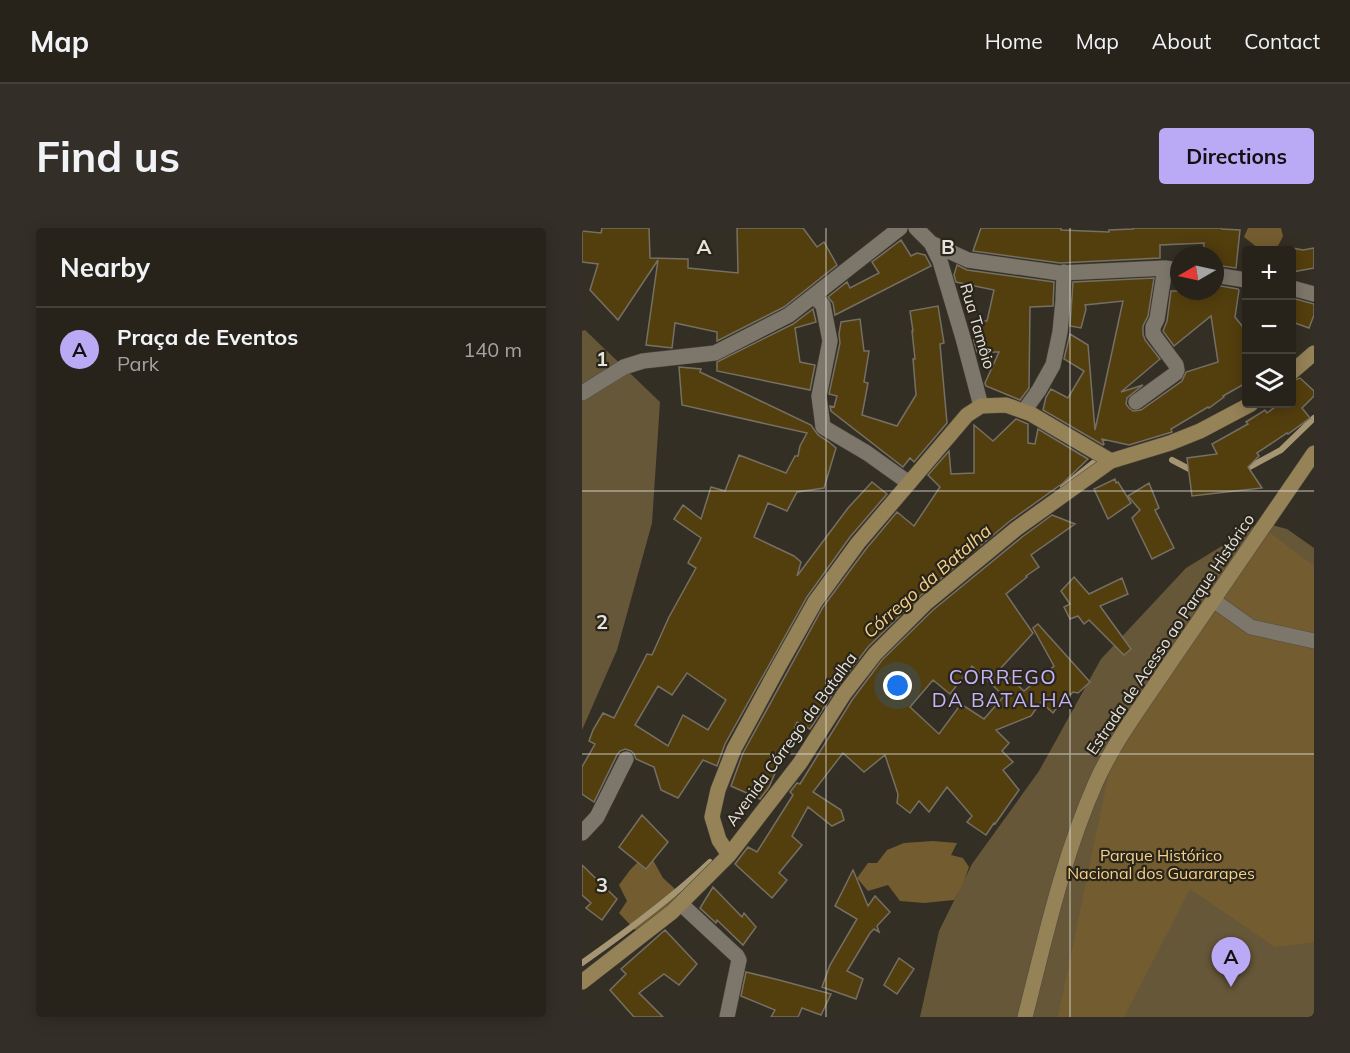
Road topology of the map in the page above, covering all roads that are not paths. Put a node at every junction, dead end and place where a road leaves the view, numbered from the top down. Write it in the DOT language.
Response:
graph roads {
  1 [pos="900,228"];
  2 [pos="916,228"];
  3 [pos="931,243"];
  4 [pos="1170,269"];
  5 [pos="1064,272"];
  6 [pos="1170,276"];
  7 [pos="1224,276"];
  8 [pos="1242,279"];
  9 [pos="1296,289"];
  10 [pos="1314,294"];
  11 [pos="813,296"];
  12 [pos="1314,353"];
  13 [pos="1296,369"];
  14 [pos="582,393"];
  15 [pos="1136,402"];
  16 [pos="981,406"];
  17 [pos="1243,408"];
  18 [pos="1024,411"];
  19 [pos="1314,453"];
  20 [pos="1112,461"];
  21 [pos="909,483"];
  22 [pos="1213,600"];
  23 [pos="1314,641"];
  24 [pos="626,759"];
  25 [pos="582,833"];
  26 [pos="729,855"];
  27 [pos="681,904"];
  28 [pos="582,982"];
  29 [pos="727,1017"];
  30 [pos="1025,1017"];
  1 -- 11 [label="street"];
  2 -- 3 [label="street, Rua Tamôio"];
  3 -- 5 [label="street"];
  3 -- 16 [label="street, Rua Tamôio"];
  4 -- 5 [label="street"];
  5 -- 18 [label="street"];
  6 -- 15 [label="street"];
  7 -- 8 [label="street"];
  9 -- 10 [label="street"];
  11 -- 14 [label="street"];
  11 -- 21 [label="street"];
  12 -- 13 [label="street"];
  16 -- 18 [label="street"];
  16 -- 21 [label="street"];
  17 -- 20 [label="street, Avenida Córrego da Batalha"];
  18 -- 20 [label="street"];
  19 -- 22 [label="street, Estrada de Acesso ao Parque Histórico"];
  20 -- 26 [label="street, Avenida Córrego da Batalha"];
  21 -- 26 [label="street"];
  22 -- 23 [label="street"];
  22 -- 30 [label="street, Estrada de Acesso ao Parque Histórico"];
  24 -- 25 [label="street"];
  26 -- 27 [label="street, Avenida Córrego da Batalha"];
  27 -- 28 [label="street, Avenida Córrego da Batalha"];
  27 -- 29 [label="street"];
}
